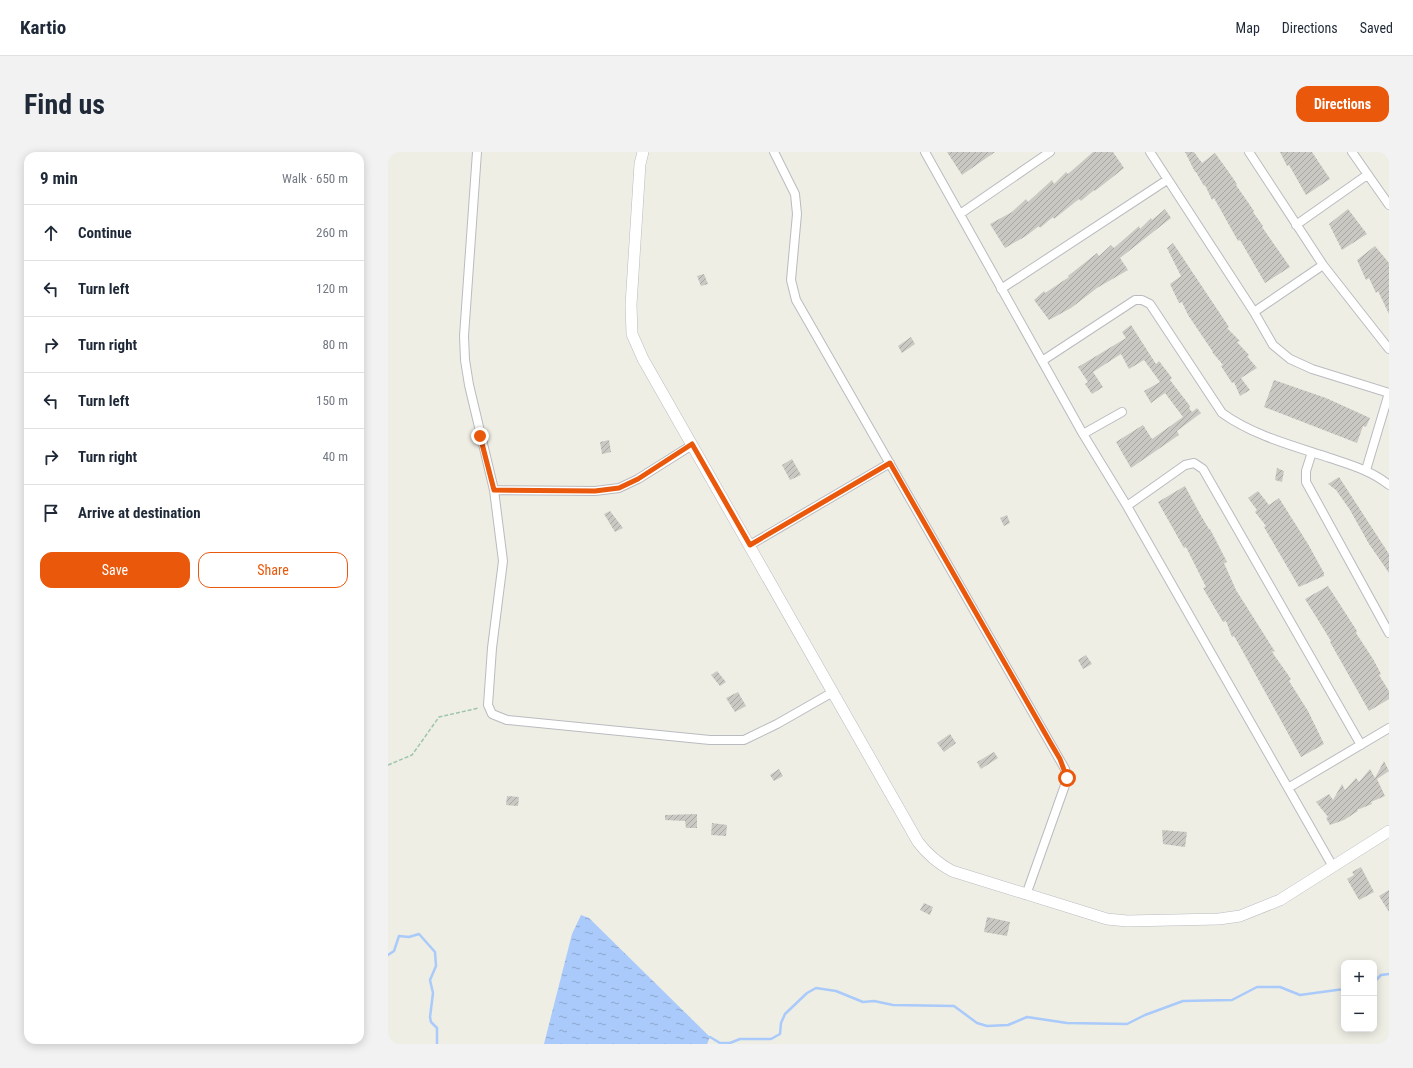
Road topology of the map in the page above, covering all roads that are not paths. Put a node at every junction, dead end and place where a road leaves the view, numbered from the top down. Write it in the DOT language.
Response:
graph roads {
  1 [pos="477,152"];
  2 [pos="642,152"];
  3 [pos="774,152"];
  4 [pos="925,152"];
  5 [pos="1050,152"];
  6 [pos="1150,152"];
  7 [pos="1249,152"];
  8 [pos="1352,152"];
  9 [pos="1367,175"];
  10 [pos="1167,180"];
  11 [pos="1389,205"];
  12 [pos="960,214"];
  13 [pos="1296,225"];
  14 [pos="1323,265"];
  15 [pos="1001,289"];
  16 [pos="1254,312"];
  17 [pos="1389,349"];
  18 [pos="1042,361"];
  19 [pos="1389,393"];
  20 [pos="1122,412"];
  21 [pos="1083,434"];
  22 [pos="692,444"];
  23 [pos="1312,452"];
  24 [pos="890,463"];
  25 [pos="1366,470"];
  26 [pos="1389,485"];
  27 [pos="494,490"];
  28 [pos="1127,506"];
  29 [pos="750,545"];
  30 [pos="1389,633"];
  31 [pos="833,692"];
  32 [pos="1389,728"];
  33 [pos="1361,745"];
  34 [pos="1288,788"];
  35 [pos="1389,831"];
  36 [pos="1332,865"];
  37 [pos="1026,895"];
  1 -- 27 [label="street"];
  2 -- 22 [label="street"];
  3 -- 24 [label="street"];
  4 -- 12 [label="street"];
  5 -- 12 [label="street"];
  6 -- 10 [label="street"];
  7 -- 13 [label="street"];
  8 -- 9 [label="street"];
  9 -- 11 [label="street"];
  9 -- 13 [label="street"];
  10 -- 15 [label="street"];
  10 -- 16 [label="street"];
  12 -- 15 [label="street"];
  13 -- 14 [label="street"];
  14 -- 16 [label="street"];
  14 -- 17 [label="street"];
  15 -- 18 [label="street"];
  16 -- 19 [label="street"];
  18 -- 21 [label="street"];
  18 -- 23 [label="street"];
  19 -- 25 [label="street"];
  20 -- 21 [label="street"];
  21 -- 28 [label="street"];
  22 -- 27 [label="street"];
  22 -- 29 [label="street"];
  23 -- 25 [label="street"];
  23 -- 30 [label="street"];
  24 -- 29 [label="street"];
  24 -- 37 [label="street"];
  25 -- 26 [label="street"];
  27 -- 31 [label="street"];
  28 -- 33 [label="street"];
  28 -- 34 [label="street"];
  29 -- 31 [label="street"];
  31 -- 37 [label="street"];
  32 -- 33 [label="street"];
  33 -- 34 [label="street"];
  34 -- 36 [label="street"];
  35 -- 36 [label="street"];
  36 -- 37 [label="street"];
}
